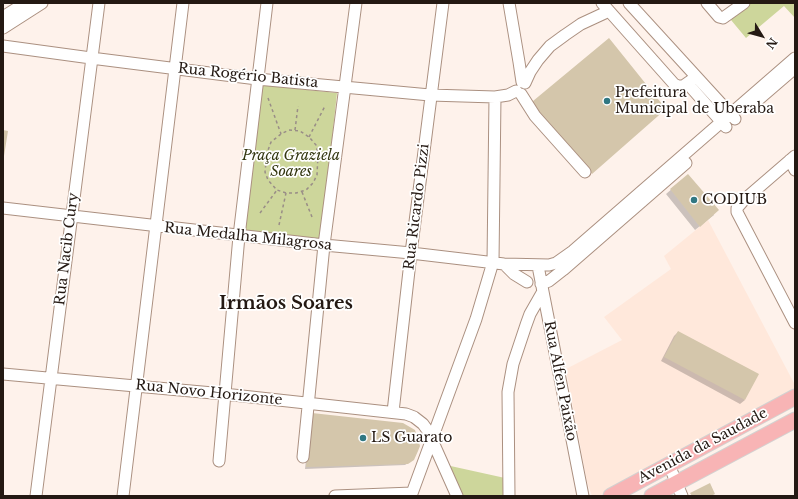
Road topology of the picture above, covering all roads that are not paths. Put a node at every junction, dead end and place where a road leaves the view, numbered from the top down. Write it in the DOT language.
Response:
graph roads {
  1 [pos="25,3"];
  2 [pos="42,3"];
  3 [pos="99,3"];
  4 [pos="183,3"];
  5 [pos="267,3"];
  6 [pos="356,3"];
  7 [pos="442,3"];
  8 [pos="629,3"];
  9 [pos="707,3"];
  10 [pos="744,3"];
  11 [pos="510,4"];
  12 [pos="605,7"];
  13 [pos="3,17"];
  14 [pos="3,28"];
  15 [pos="3,46"];
  16 [pos="91,58"];
  17 [pos="795,58"];
  18 [pos="795,68"];
  19 [pos="175,69"];
  20 [pos="258,79"];
  21 [pos="692,80"];
  22 [pos="345,86"];
  23 [pos="521,88"];
  24 [pos="430,95"];
  25 [pos="495,97"];
  26 [pos="728,121"];
  27 [pos="793,162"];
  28 [pos="584,172"];
  29 [pos="3,208"];
  30 [pos="72,217"];
  31 [pos="156,226"];
  32 [pos="238,236"];
  33 [pos="324,246"];
  34 [pos="411,252"];
  35 [pos="499,263"];
  36 [pos="538,266"];
  37 [pos="527,282"];
  38 [pos="542,289"];
  39 [pos="795,323"];
  40 [pos="3,374"];
  41 [pos="51,378"];
  42 [pos="136,385"];
  43 [pos="224,394"];
  44 [pos="795,397"];
  45 [pos="308,402"];
  46 [pos="393,412"];
  47 [pos="795,420"];
  48 [pos="433,438"];
  49 [pos="303,457"];
  50 [pos="218,461"];
  51 [pos="669,465"];
  52 [pos="680,490"];
  53 [pos="412,495"];
  54 [pos="36,496"];
  55 [pos="123,496"];
  56 [pos="335,496"];
  57 [pos="457,496"];
  58 [pos="509,496"];
  59 [pos="583,496"];
  60 [pos="611,496"];
  61 [pos="652,496"];
  1 -- 13 [label="street"];
  2 -- 14 [label="street"];
  3 -- 16 [label="street, Rua Nacib Cury"];
  4 -- 19 [label="street"];
  5 -- 20 [label="street"];
  6 -- 22 [label="street"];
  7 -- 24 [label="street, Rua Ricardo Pizzi"];
  8 -- 21 [label="street"];
  9 -- 10 [label="street"];
  11 -- 23 [label="street"];
  12 -- 21 [label="street"];
  12 -- 23 [label="street"];
  15 -- 16 [label="street, Rua Rogério Batista"];
  16 -- 19 [label="street, Rua Rogério Batista"];
  16 -- 30 [label="street, Rua Nacib Cury"];
  17 -- 26 [label="street"];
  18 -- 26 [label="street"];
  19 -- 20 [label="street, Rua Rogério Batista"];
  19 -- 31 [label="street"];
  20 -- 22 [label="street, Rua Rogério Batista"];
  20 -- 32 [label="street"];
  21 -- 26 [label="street"];
  22 -- 24 [label="street, Rua Rogério Batista"];
  22 -- 33 [label="street"];
  23 -- 25 [label="street, Rua Rogério Batista"];
  23 -- 28 [label="street"];
  24 -- 25 [label="street, Rua Rogério Batista"];
  24 -- 34 [label="street, Rua Ricardo Pizzi"];
  25 -- 35 [label="street"];
  26 -- 36 [label="street, Rua Medalha Milagrosa"];
  26 -- 38 [label="street"];
  27 -- 39 [label="street"];
  29 -- 30 [label="street, Rua Medalha Milagrosa"];
  30 -- 31 [label="street, Rua Medalha Milagrosa"];
  30 -- 41 [label="street, Rua Nacib Cury"];
  31 -- 32 [label="street, Rua Medalha Milagrosa"];
  31 -- 42 [label="street"];
  32 -- 33 [label="street, Rua Medalha Milagrosa"];
  32 -- 43 [label="street"];
  33 -- 34 [label="street, Rua Medalha Milagrosa"];
  33 -- 45 [label="street"];
  34 -- 35 [label="street, Rua Medalha Milagrosa"];
  34 -- 46 [label="street, Rua Ricardo Pizzi"];
  35 -- 36 [label="street, Rua Medalha Milagrosa"];
  35 -- 37 [label="street"];
  35 -- 48 [label="street"];
  36 -- 38 [label="street, Rua Alfen Paixão"];
  38 -- 58 [label="street"];
  38 -- 59 [label="street, Rua Alfen Paixão"];
  40 -- 41 [label="street, Rua Novo Horizonte"];
  41 -- 42 [label="street, Rua Novo Horizonte"];
  41 -- 54 [label="street, Rua Nacib Cury"];
  42 -- 43 [label="street, Rua Novo Horizonte"];
  42 -- 55 [label="street"];
  43 -- 45 [label="street, Rua Novo Horizonte"];
  43 -- 50 [label="street"];
  44 -- 51 [label="main road, Avenida da Saudade"];
  45 -- 46 [label="street, Rua Novo Horizonte"];
  45 -- 49 [label="street"];
  46 -- 48 [label="street, Rua Novo Horizonte"];
  47 -- 52 [label="main road, Avenida da Saudade"];
  48 -- 53 [label="street"];
  48 -- 57 [label="street"];
  51 -- 52 [label="street"];
  51 -- 60 [label="main road, Avenida da Saudade"];
  52 -- 61 [label="main road, Avenida da Saudade"];
  53 -- 56 [label="street"];
}
